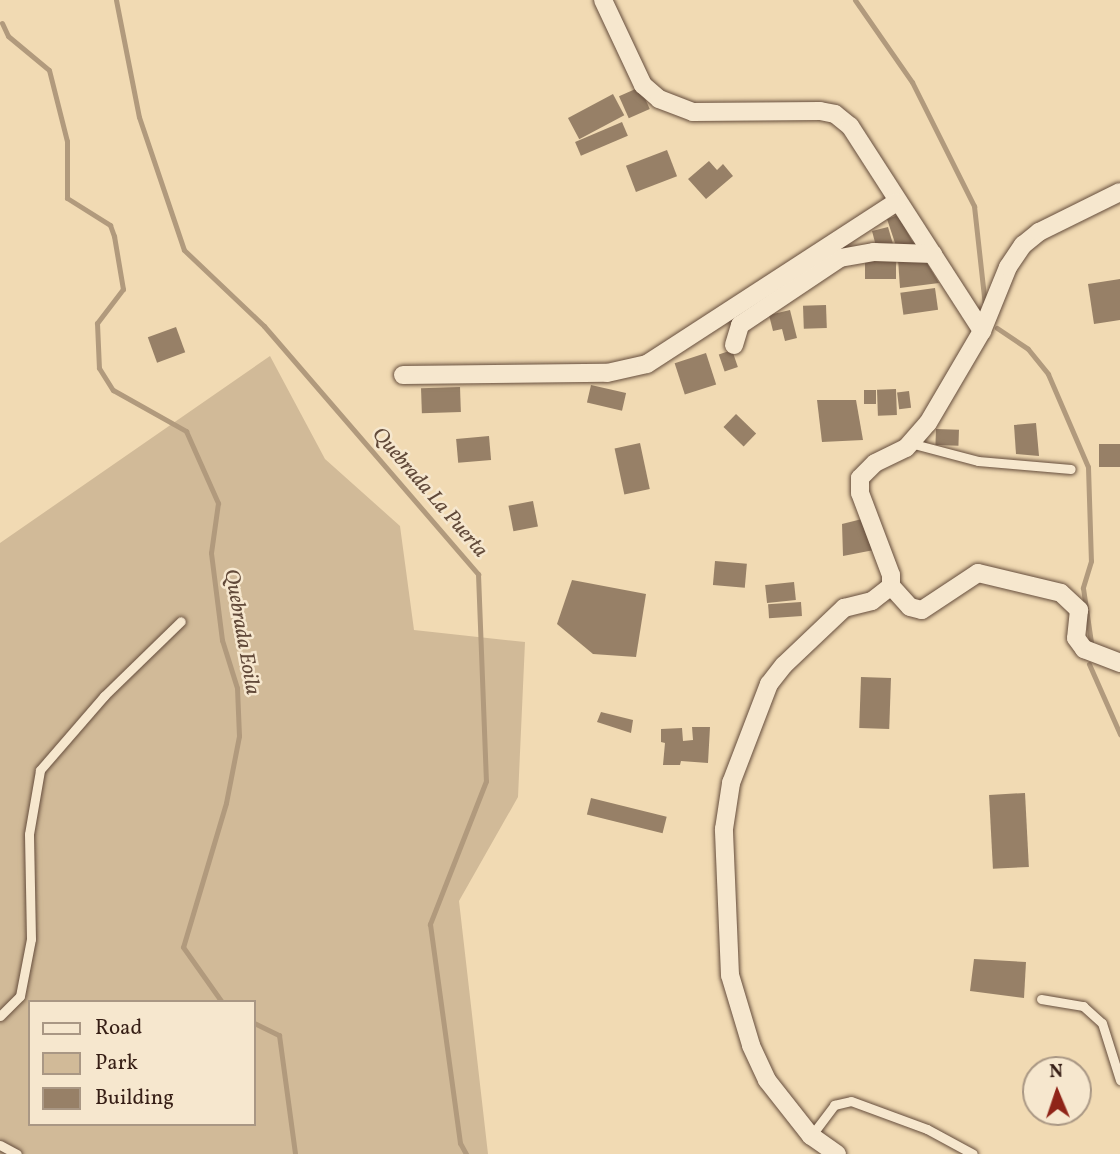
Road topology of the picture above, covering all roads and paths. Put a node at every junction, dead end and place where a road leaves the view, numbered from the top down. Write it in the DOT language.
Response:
graph roads {
  1 [pos="603,0"];
  2 [pos="1117,199"];
  3 [pos="896,202"];
  4 [pos="933,254"];
  5 [pos="982,331"];
  6 [pos="734,345"];
  7 [pos="403,375"];
  8 [pos="910,443"];
  9 [pos="1071,470"];
  10 [pos="891,586"];
  11 [pos="181,621"];
  12 [pos="1120,663"];
  13 [pos="1041,999"];
  14 [pos="0,1016"];
  15 [pos="1120,1077"];
  16 [pos="811,1136"];
  17 [pos="0,1145"];
  18 [pos="16,1154"];
  19 [pos="837,1154"];
  20 [pos="973,1154"];
  1 -- 3 [label="street"];
  2 -- 5 [label="street"];
  3 -- 4 [label="street"];
  3 -- 7 [label="street"];
  4 -- 5 [label="street"];
  4 -- 6 [label="street"];
  5 -- 8 [label="street"];
  8 -- 9 [label="lane"];
  8 -- 10 [label="street"];
  10 -- 12 [label="street"];
  10 -- 16 [label="street"];
  11 -- 14 [label="lane"];
  13 -- 15 [label="lane"];
  16 -- 19 [label="street"];
  16 -- 20 [label="lane"];
  17 -- 18 [label="lane"];
}
